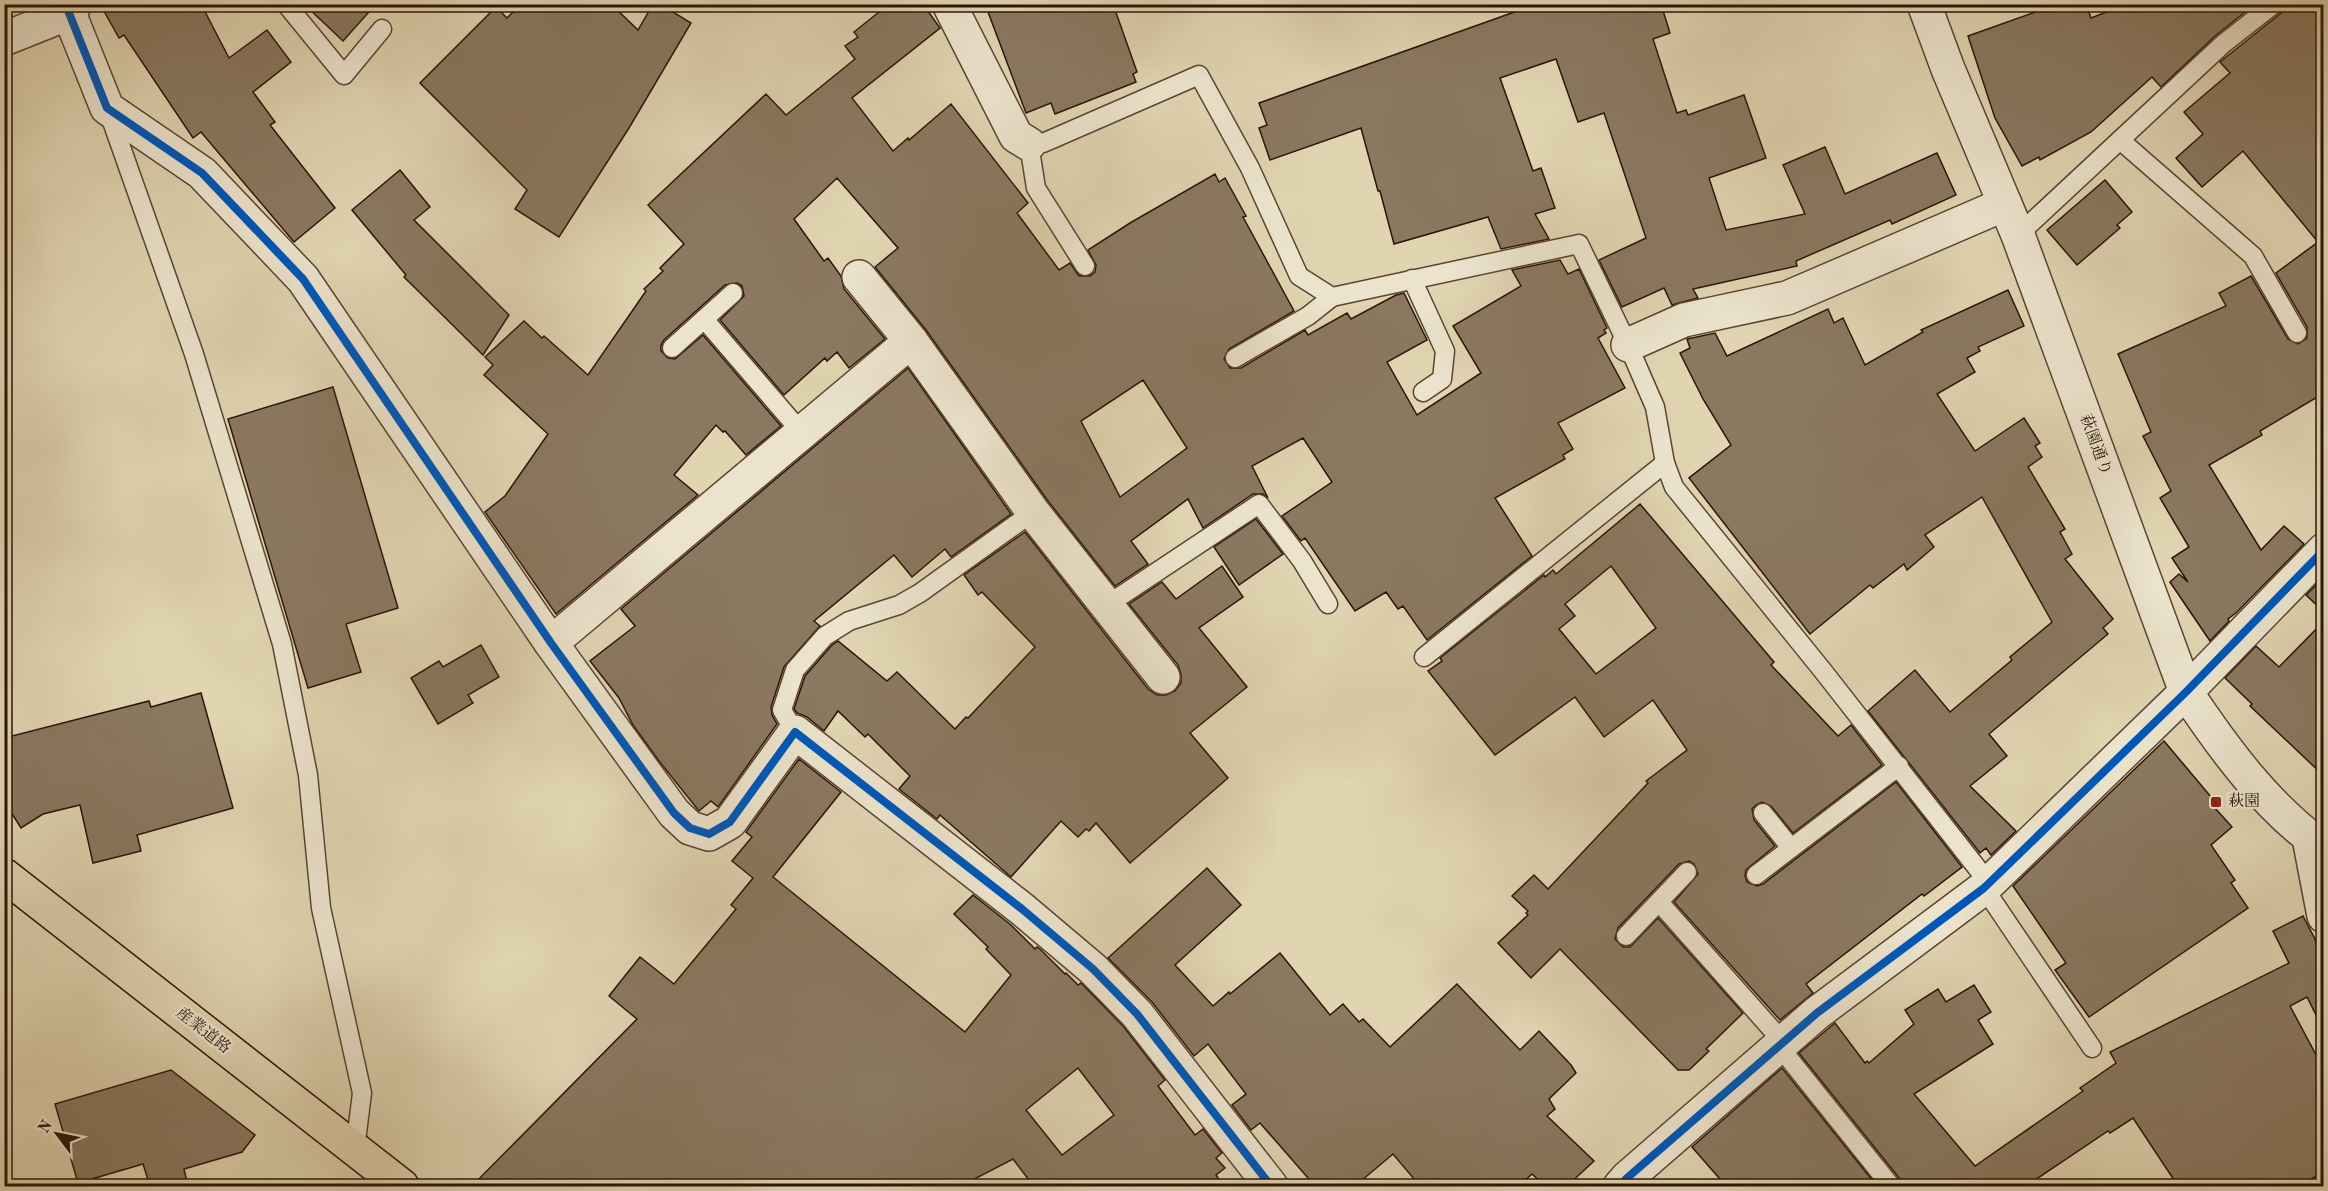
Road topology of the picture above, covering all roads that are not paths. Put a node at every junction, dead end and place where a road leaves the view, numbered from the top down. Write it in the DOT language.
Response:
graph roads {
  1 [pos="286,4"];
  2 [pos="949,4"];
  3 [pos="1924,4"];
  4 [pos="2274,4"];
  5 [pos="72,8"];
  6 [pos="382,29"];
  7 [pos="4,39"];
  8 [pos="107,108"];
  9 [pos="2120,140"];
  10 [pos="1029,144"];
  11 [pos="2005,204"];
  12 [pos="2018,235"];
  13 [pos="1085,266"];
  14 [pos="859,277"];
  15 [pos="1412,279"];
  16 [pos="733,292"];
  17 [pos="1332,297"];
  18 [pos="704,320"];
  19 [pos="2297,333"];
  20 [pos="910,341"];
  21 [pos="1628,345"];
  22 [pos="672,348"];
  23 [pos="1235,358"];
  24 [pos="1423,392"];
  25 [pos="802,433"];
  26 [pos="1665,463"];
  27 [pos="1033,512"];
  28 [pos="2324,550"];
  29 [pos="1328,604"];
  30 [pos="1107,605"];
  31 [pos="551,643"];
  32 [pos="1424,657"];
  33 [pos="1162,677"];
  34 [pos="2186,692"];
  35 [pos="795,732"];
  36 [pos="1899,766"];
  37 [pos="1763,813"];
  38 [pos="2316,843"];
  39 [pos="1791,848"];
  40 [pos="1688,872"];
  41 [pos="4,875"];
  42 [pos="1756,875"];
  43 [pos="1984,888"];
  44 [pos="1659,902"];
  45 [pos="2324,916"];
  46 [pos="1626,936"];
  47 [pos="1781,1045"];
  48 [pos="2092,1048"];
  49 [pos="354,1149"];
  50 [pos="402,1186"];
  51 [pos="1271,1186"];
  52 [pos="1620,1186"];
  53 [pos="1891,1186"];
  1 -- 6 [label="lane"];
  2 -- 10 [label="street"];
  3 -- 11 [label="street, 萩園通り"];
  4 -- 9 [label="lane"];
  5 -- 7 [label="street"];
  5 -- 8 [label="street"];
  8 -- 31 [label="street"];
  8 -- 49 [label="lane"];
  9 -- 12 [label="lane"];
  9 -- 19 [label="lane"];
  10 -- 13 [label="lane"];
  10 -- 17 [label="lane"];
  11 -- 12 [label="street, 萩園通り"];
  11 -- 21 [label="street"];
  12 -- 34 [label="street, 萩園通り"];
  14 -- 20 [label="street"];
  15 -- 17 [label="lane"];
  15 -- 21 [label="lane"];
  15 -- 24 [label="lane"];
  16 -- 18 [label="lane"];
  17 -- 23 [label="lane"];
  18 -- 22 [label="lane"];
  18 -- 25 [label="lane"];
  20 -- 25 [label="street"];
  20 -- 27 [label="street"];
  21 -- 26 [label="lane"];
  25 -- 31 [label="street"];
  26 -- 32 [label="lane"];
  26 -- 36 [label="lane"];
  27 -- 30 [label="street"];
  27 -- 35 [label="lane"];
  28 -- 34 [label="street"];
  29 -- 30 [label="lane"];
  30 -- 33 [label="street"];
  31 -- 35 [label="street"];
  34 -- 38 [label="street, 萩園通り"];
  34 -- 43 [label="street"];
  35 -- 51 [label="street"];
  36 -- 39 [label="lane"];
  36 -- 43 [label="lane"];
  37 -- 39 [label="lane"];
  38 -- 45 [label="street"];
  39 -- 42 [label="lane"];
  40 -- 44 [label="lane"];
  41 -- 49 [label="main road, 産業道路"];
  43 -- 47 [label="street"];
  43 -- 48 [label="lane"];
  44 -- 46 [label="lane"];
  44 -- 47 [label="lane"];
  47 -- 52 [label="street"];
  47 -- 53 [label="lane"];
  49 -- 50 [label="main road, 産業道路"];
}
